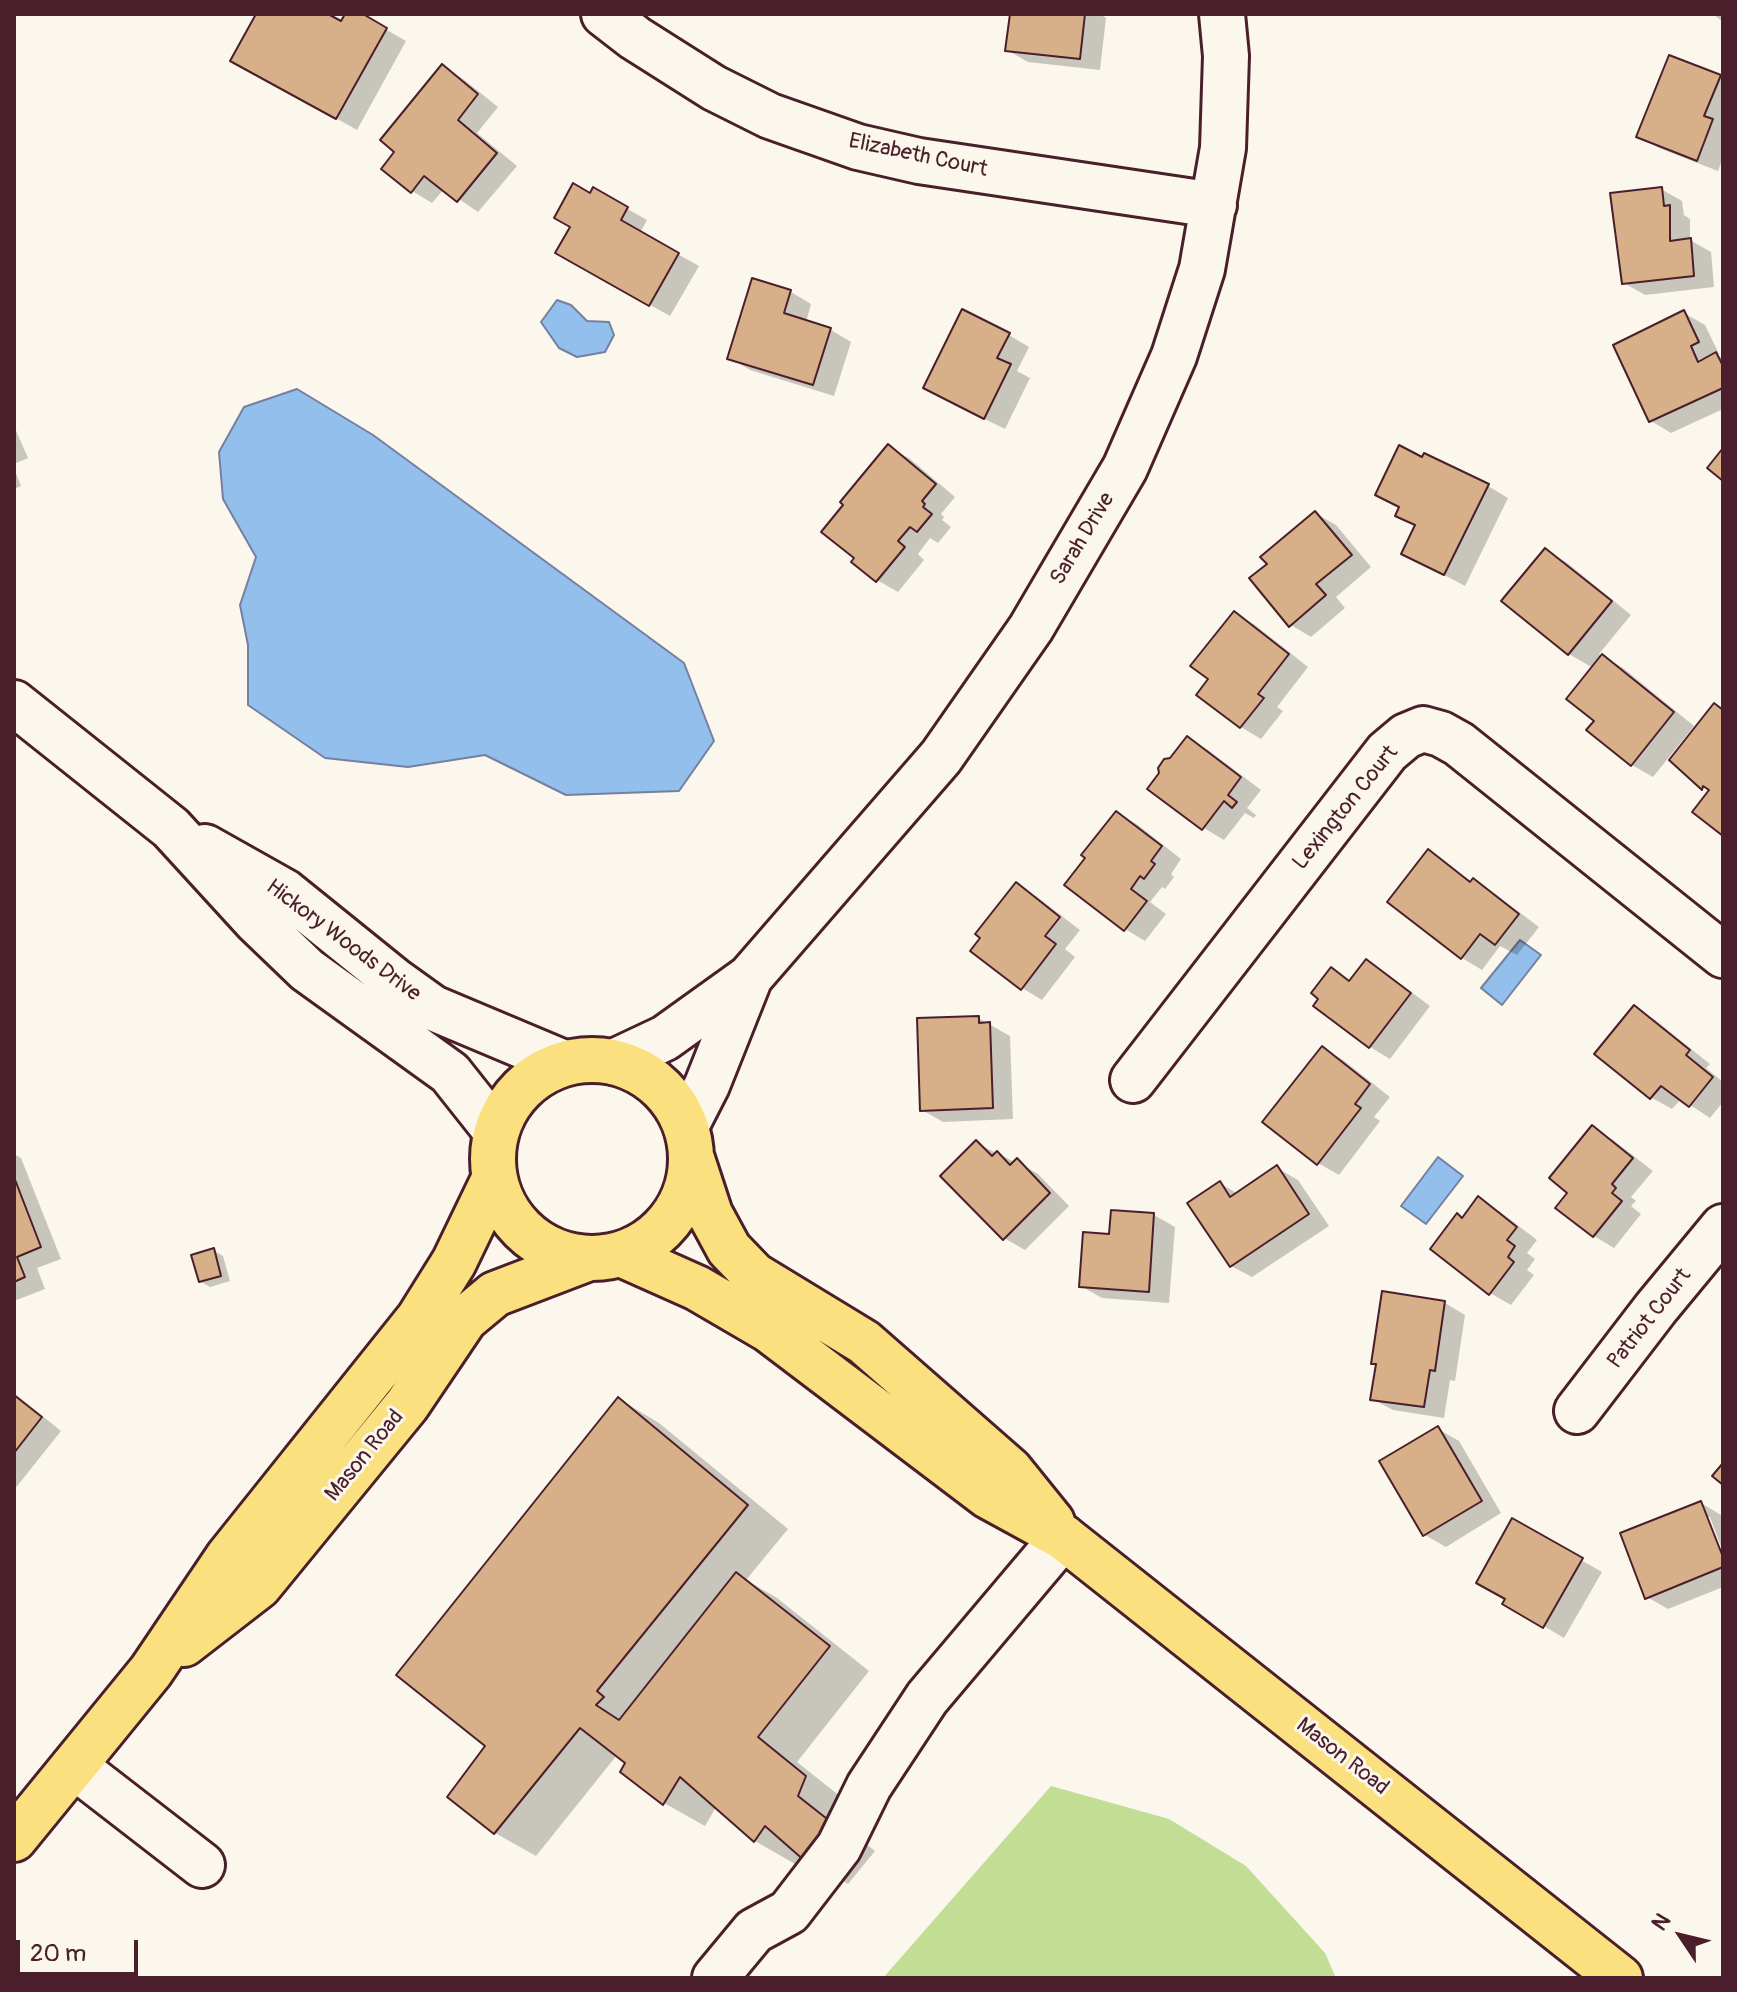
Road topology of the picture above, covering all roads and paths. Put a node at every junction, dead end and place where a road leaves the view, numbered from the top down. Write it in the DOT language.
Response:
graph roads {
  1 [pos="604,14"];
  2 [pos="1222,14"];
  3 [pos="1214,205"];
  4 [pos="14,703"];
  5 [pos="171,828"];
  6 [pos="1723,955"];
  7 [pos="750,977"];
  8 [pos="614,1062"];
  9 [pos="564,1063"];
  10 [pos="1133,1080"];
  11 [pos="496,1131"];
  12 [pos="689,1143"];
  13 [pos="494,1179"];
  14 [pos="1723,1227"];
  15 [pos="603,1257"];
  16 [pos="1577,1411"];
  17 [pos="1063,1537"];
  18 [pos="151,1671"];
  19 [pos="74,1766"];
  20 [pos="14,1839"];
  21 [pos="202,1865"];
  22 [pos="715,1978"];
  23 [pos="1620,1978"];
  1 -- 3 [label="street, Elizabeth Court"];
  2 -- 3 [label="street, Sarah Drive"];
  3 -- 7 [label="street, Sarah Drive"];
  4 -- 5 [label="street, Hickory Woods Drive"];
  5 -- 9 [label="street, Hickory Woods Drive"];
  5 -- 11 [label="street, Hickory Woods Drive"];
  6 -- 10 [label="street, Lexington Court"];
  7 -- 8 [label="street, Sarah Drive"];
  7 -- 12 [label="street, Sarah Drive"];
  8 -- 9 [label="main road"];
  8 -- 12 [label="main road"];
  9 -- 11 [label="main road"];
  11 -- 13 [label="main road"];
  12 -- 15 [label="main road"];
  12 -- 17 [label="main road, Mason Road"];
  13 -- 15 [label="main road"];
  13 -- 18 [label="main road, Mason Road"];
  14 -- 16 [label="street, Patriot Court"];
  15 -- 17 [label="main road, Mason Road"];
  15 -- 18 [label="main road, Mason Road"];
  17 -- 22 [label="street"];
  17 -- 23 [label="main road, Mason Road"];
  18 -- 19 [label="main road, Mason Road"];
  19 -- 20 [label="main road, Mason Road"];
  19 -- 21 [label="street"];
}
